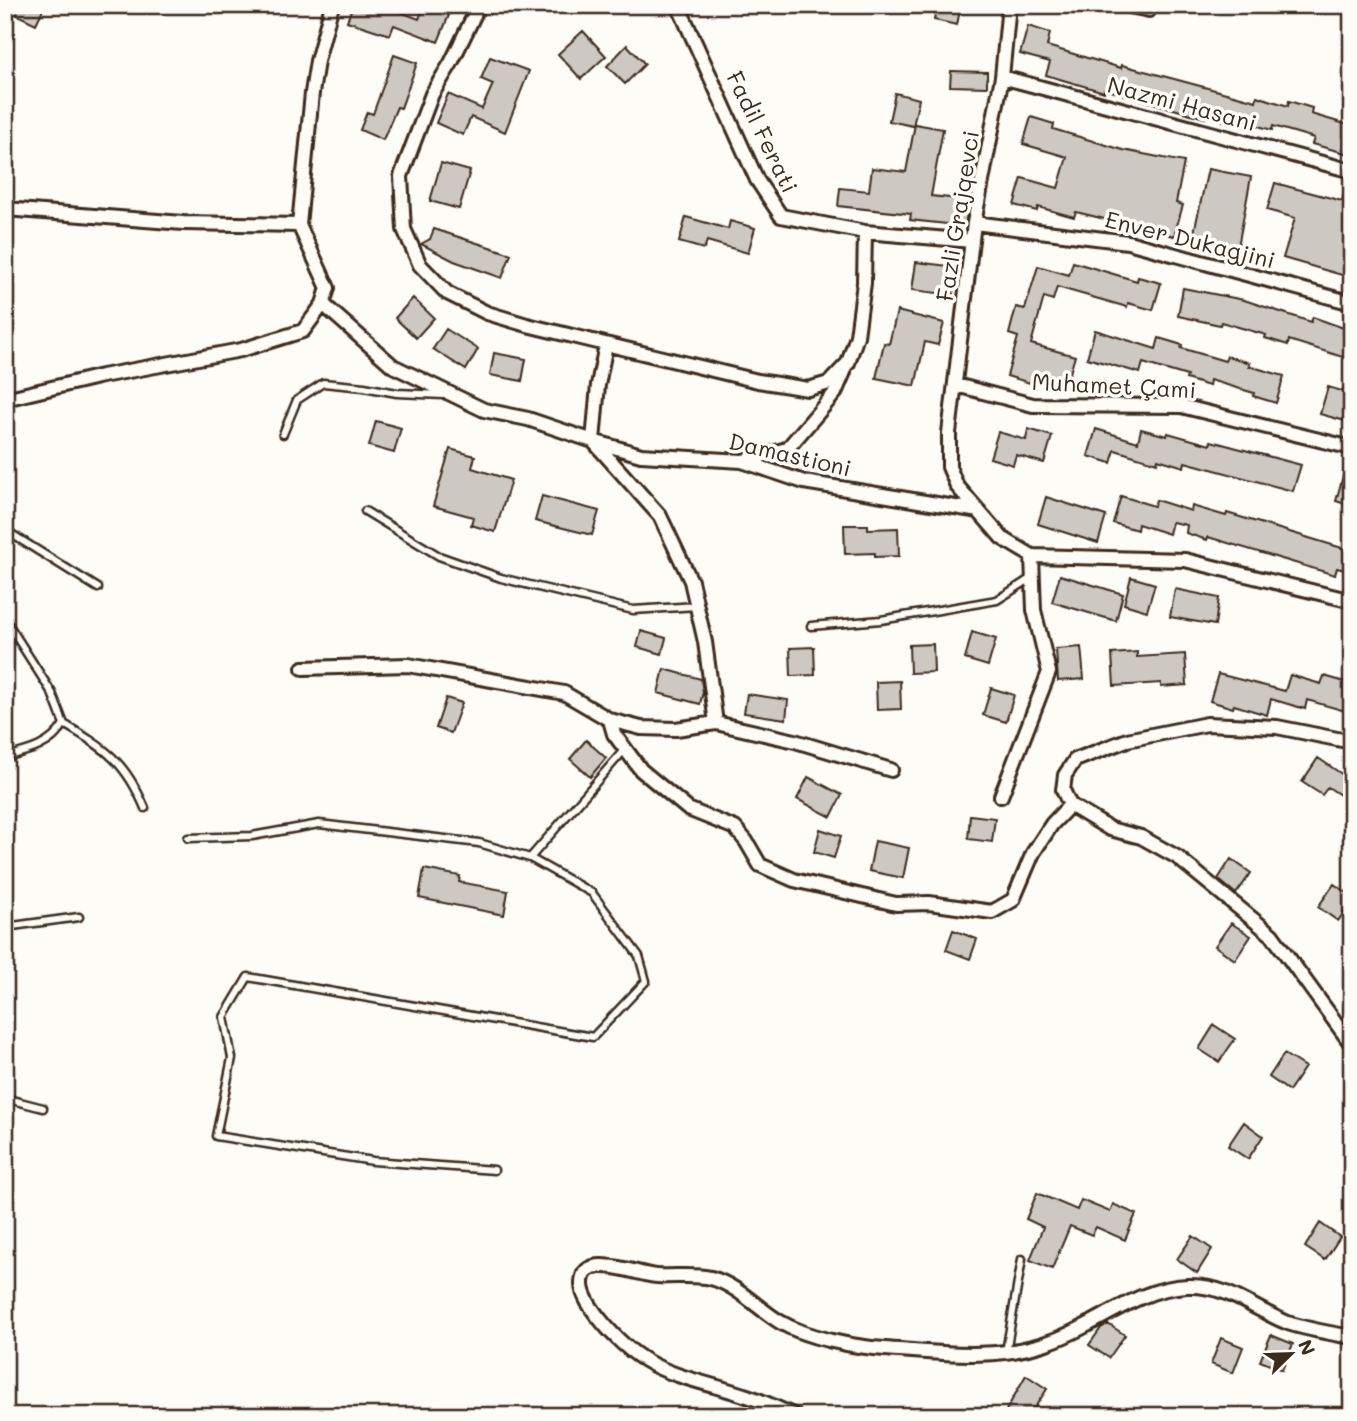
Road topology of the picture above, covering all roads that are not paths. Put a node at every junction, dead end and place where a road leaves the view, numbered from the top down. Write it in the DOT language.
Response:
graph roads {
  1 [pos="332,5"];
  2 [pos="479,5"];
  3 [pos="678,5"];
  4 [pos="1009,5"];
  5 [pos="1125,5"];
  6 [pos="1149,10"];
  7 [pos="1002,77"];
  8 [pos="1352,171"];
  9 [pos="5,209"];
  10 [pos="974,223"];
  11 [pos="299,225"];
  12 [pos="866,232"];
  13 [pos="972,241"];
  14 [pos="1352,303"];
  15 [pos="323,304"];
  16 [pos="606,345"];
  17 [pos="848,363"];
  18 [pos="956,385"];
  19 [pos="453,395"];
  20 [pos="5,399"];
  21 [pos="283,434"];
  22 [pos="593,441"];
  23 [pos="1352,448"];
  24 [pos="742,461"];
  25 [pos="365,511"];
  26 [pos="979,512"];
  27 [pos="5,530"];
  28 [pos="1032,556"];
  29 [pos="1033,577"];
  30 [pos="98,588"];
  31 [pos="1352,601"];
  32 [pos="697,606"];
  33 [pos="5,619"];
  34 [pos="811,626"];
  35 [pos="303,668"];
  36 [pos="610,720"];
  37 [pos="716,723"];
  38 [pos="64,724"];
  39 [pos="1352,742"];
  40 [pos="625,749"];
  41 [pos="5,757"];
  42 [pos="891,770"];
  43 [pos="1001,796"];
  44 [pos="1070,805"];
  45 [pos="145,808"];
  46 [pos="187,838"];
  47 [pos="530,858"];
  48 [pos="79,917"];
  49 [pos="5,926"];
  50 [pos="1350,1036"];
  51 [pos="5,1096"];
  52 [pos="43,1108"];
  53 [pos="494,1170"];
  54 [pos="1022,1259"];
  55 [pos="1352,1337"];
  56 [pos="1006,1352"];
  57 [pos="794,1416"];
  1 -- 11 [label="street"];
  2 -- 16 [label="street"];
  3 -- 12 [label="street, Fadil Ferati"];
  4 -- 7 [label="street, Fazli Grajqevci"];
  5 -- 6 [label="street"];
  7 -- 8 [label="street, Nazmi Hasani"];
  7 -- 10 [label="street, Fazli Grajqevci"];
  9 -- 11 [label="street"];
  10 -- 13 [label="street, Fazli Grajqevci"];
  10 -- 14 [label="street, Enver Dukagjini"];
  11 -- 15 [label="street"];
  12 -- 13 [label="street, Fadil Ferati"];
  12 -- 17 [label="street"];
  13 -- 18 [label="street, Fazli Grajqevci"];
  15 -- 19 [label="street, Damastioni"];
  15 -- 20 [label="street"];
  16 -- 17 [label="street"];
  16 -- 22 [label="street"];
  17 -- 24 [label="street"];
  18 -- 23 [label="street, Muhamet Çami"];
  18 -- 26 [label="street, Fazli Grajqevci"];
  19 -- 21 [label="lane"];
  19 -- 22 [label="street, Damastioni"];
  22 -- 24 [label="street, Damastioni"];
  22 -- 32 [label="street"];
  24 -- 26 [label="street, Damastioni"];
  25 -- 32 [label="lane"];
  26 -- 28 [label="street, Fazli Grajqevci"];
  27 -- 30 [label="lane"];
  28 -- 29 [label="street"];
  28 -- 31 [label="street"];
  29 -- 34 [label="lane"];
  29 -- 43 [label="street"];
  32 -- 37 [label="street"];
  33 -- 38 [label="lane"];
  35 -- 36 [label="street"];
  36 -- 37 [label="street"];
  36 -- 40 [label="street"];
  37 -- 42 [label="street"];
  38 -- 41 [label="lane"];
  38 -- 45 [label="lane"];
  39 -- 44 [label="street"];
  40 -- 44 [label="street"];
  40 -- 47 [label="lane"];
  44 -- 50 [label="street"];
  46 -- 47 [label="lane"];
  47 -- 53 [label="lane"];
  48 -- 49 [label="lane"];
  51 -- 52 [label="lane"];
  54 -- 56 [label="lane"];
  55 -- 56 [label="street"];
  56 -- 57 [label="street"];
}
